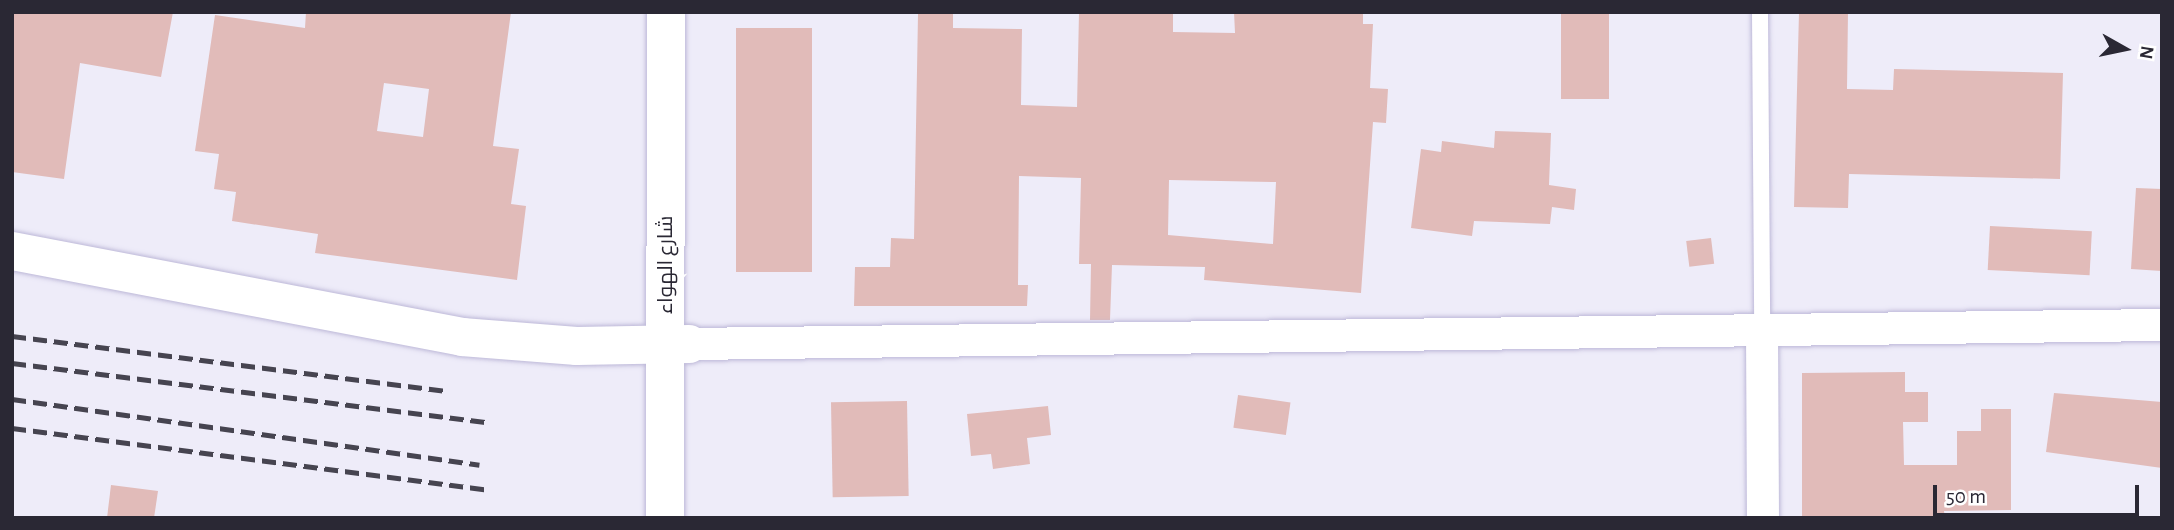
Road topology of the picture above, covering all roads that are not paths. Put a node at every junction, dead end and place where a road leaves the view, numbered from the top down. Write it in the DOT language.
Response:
graph roads {
  1 [pos="666,12"];
  2 [pos="1760,12"];
  3 [pos="12,251"];
  4 [pos="2162,325"];
  5 [pos="1762,330"];
  6 [pos="677,343"];
  7 [pos="665,518"];
  8 [pos="1763,518"];
  1 -- 6 [label="street, شارع الهواء"];
  2 -- 5 [label="lane"];
  3 -- 6 [label="street"];
  4 -- 5 [label="street"];
  5 -- 6 [label="street"];
  5 -- 8 [label="street"];
  6 -- 7 [label="street, شارع الهواء"];
}
